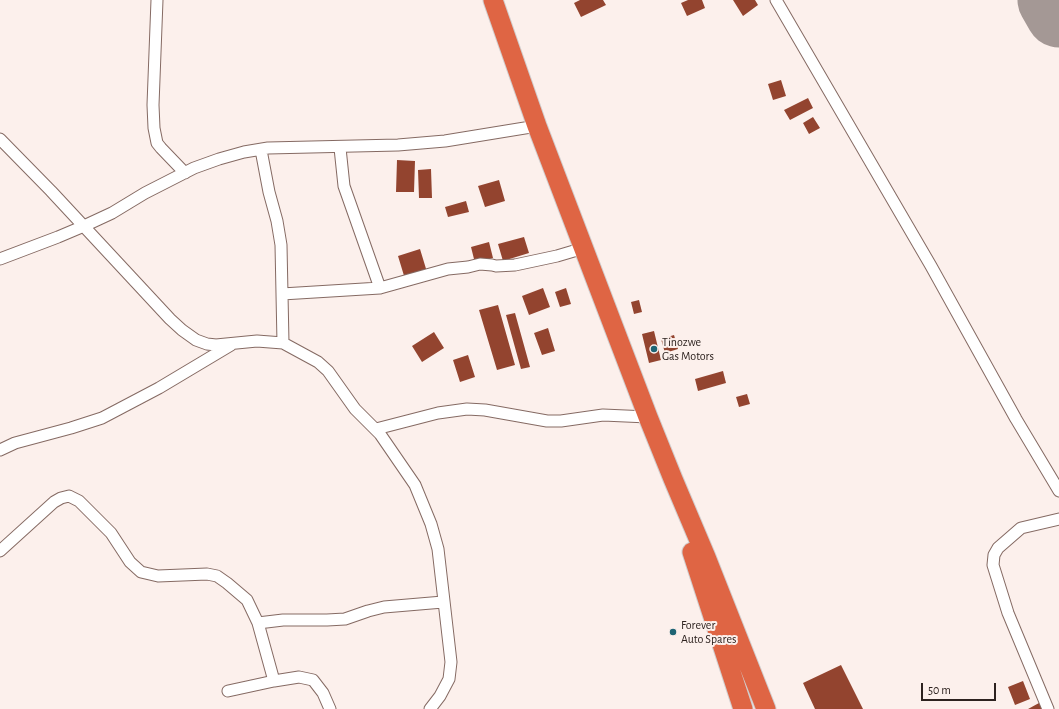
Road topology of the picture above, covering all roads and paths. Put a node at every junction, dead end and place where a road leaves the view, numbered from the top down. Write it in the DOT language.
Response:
graph roads {
  1 [pos="157,0"];
  2 [pos="493,0"];
  3 [pos="776,0"];
  4 [pos="537,126"];
  5 [pos="0,139"];
  6 [pos="340,148"];
  7 [pos="261,150"];
  8 [pos="185,173"];
  9 [pos="84,226"];
  10 [pos="584,248"];
  11 [pos="0,259"];
  12 [pos="380,288"];
  13 [pos="282,294"];
  14 [pos="233,343"];
  15 [pos="283,343"];
  16 [pos="648,417"];
  17 [pos="376,429"];
  18 [pos="0,450"];
  19 [pos="672,479"];
  20 [pos="1059,491"];
  21 [pos="1059,519"];
  22 [pos="0,551"];
  23 [pos="443,602"];
  24 [pos="258,623"];
  25 [pos="274,681"];
  26 [pos="228,691"];
  27 [pos="330,709"];
  28 [pos="430,709"];
  29 [pos="743,709"];
  30 [pos="766,709"];
  31 [pos="1048,709"];
  1 -- 8 [label="street"];
  2 -- 4 [label="highway"];
  3 -- 20 [label="street"];
  4 -- 6 [label="street"];
  4 -- 10 [label="highway"];
  5 -- 9 [label="street"];
  6 -- 7 [label="street"];
  6 -- 12 [label="street"];
  7 -- 8 [label="street"];
  7 -- 13 [label="street"];
  8 -- 9 [label="street"];
  9 -- 11 [label="street"];
  9 -- 14 [label="street"];
  10 -- 12 [label="street"];
  10 -- 16 [label="highway"];
  12 -- 13 [label="street"];
  13 -- 15 [label="street"];
  14 -- 15 [label="street"];
  14 -- 18 [label="street"];
  15 -- 17 [label="street"];
  16 -- 17 [label="street"];
  16 -- 19 [label="highway"];
  17 -- 23 [label="street"];
  19 -- 29 [label="highway"];
  19 -- 30 [label="highway"];
  21 -- 31 [label="street"];
  22 -- 24 [label="street"];
  23 -- 24 [label="street"];
  23 -- 28 [label="street"];
  24 -- 25 [label="street"];
  25 -- 26 [label="street"];
  25 -- 27 [label="street"];
}
